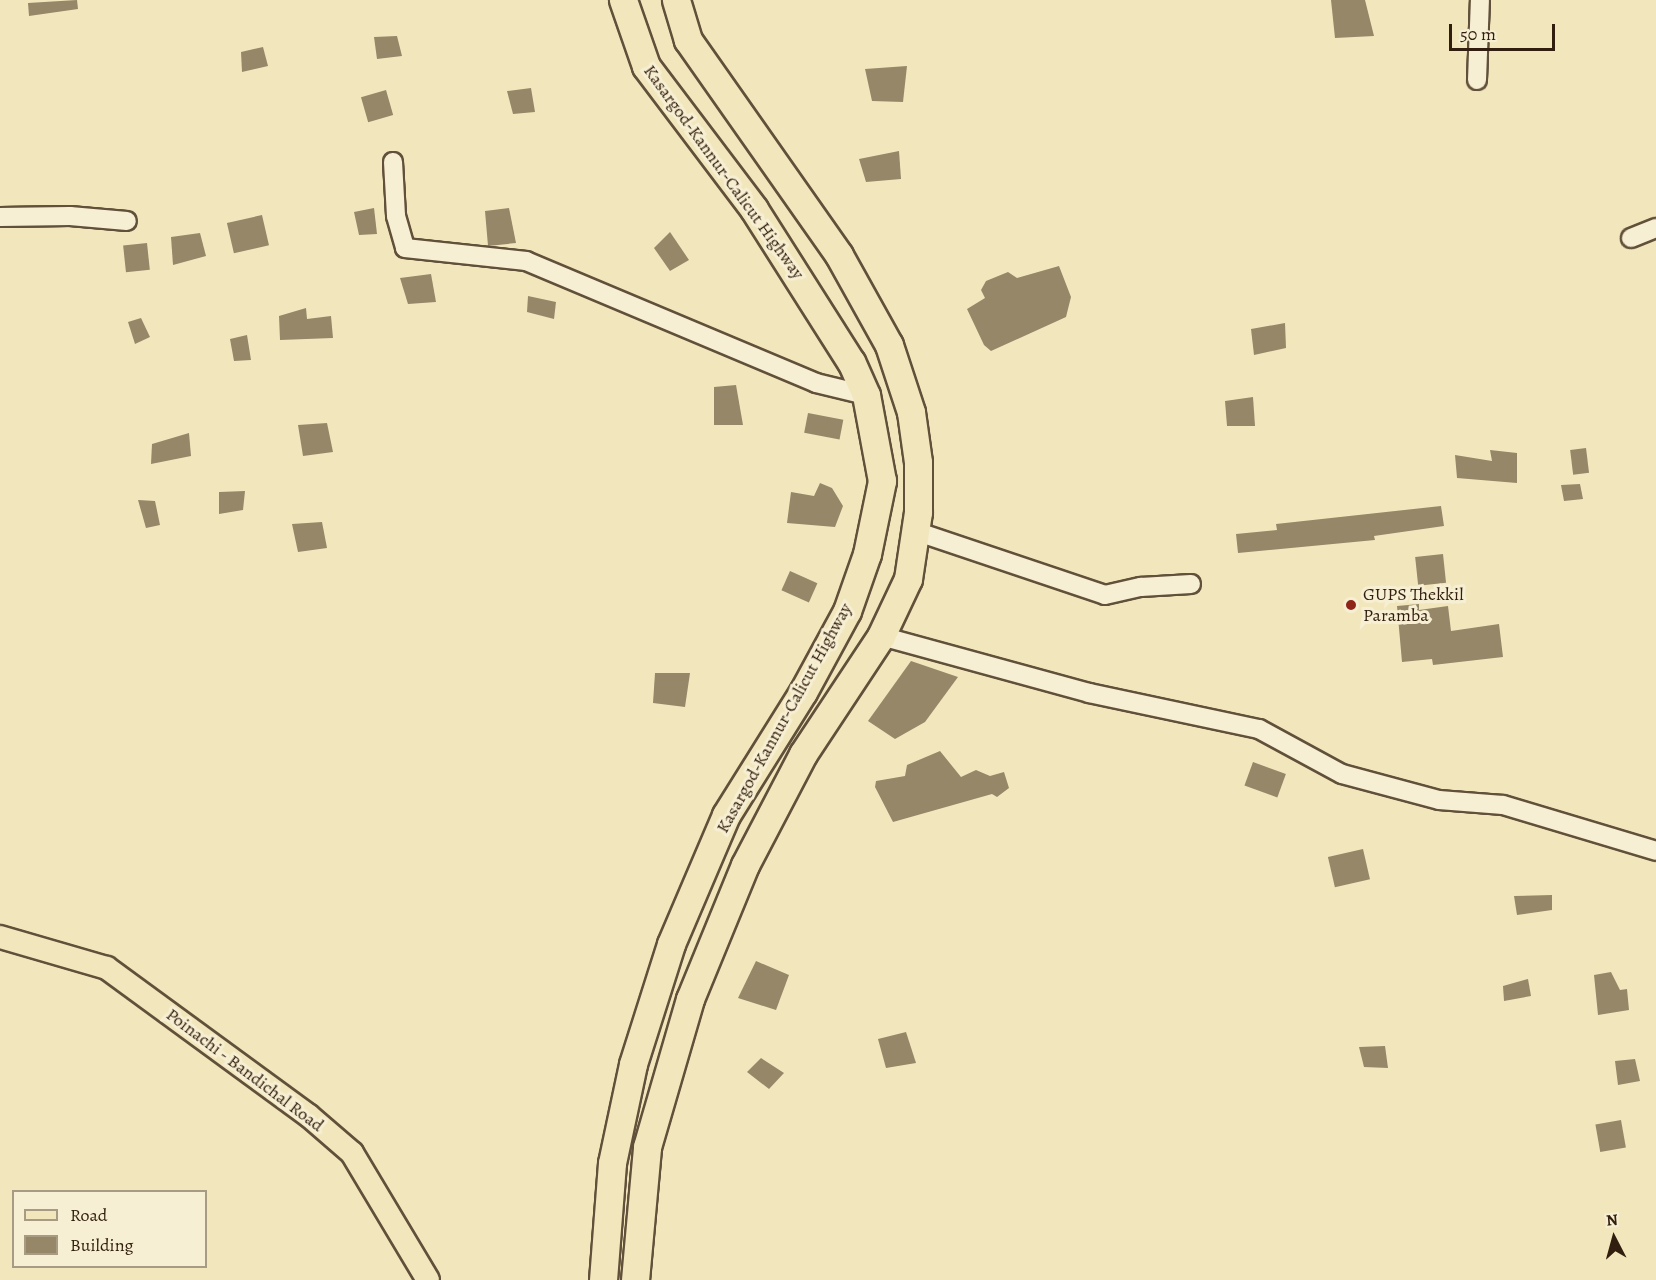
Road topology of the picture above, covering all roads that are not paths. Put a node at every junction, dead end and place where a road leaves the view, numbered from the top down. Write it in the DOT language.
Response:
graph roads {
  1 [pos="623,0"];
  2 [pos="676,0"];
  3 [pos="1480,0"];
  4 [pos="1477,80"];
  5 [pos="393,162"];
  6 [pos="0,217"];
  7 [pos="127,221"];
  8 [pos="1656,228"];
  9 [pos="1631,238"];
  10 [pos="866,396"];
  11 [pos="915,531"];
  12 [pos="1191,584"];
  13 [pos="881,636"];
  14 [pos="1656,851"];
  15 [pos="0,937"];
  16 [pos="428,1280"];
  17 [pos="603,1280"];
  18 [pos="635,1280"];
  1 -- 10 [label="highway, Kasargod-Kannur-Calicut Highway"];
  2 -- 11 [label="highway, Kasargod-Kannur-Calicut Highway"];
  3 -- 4 [label="street"];
  5 -- 10 [label="street"];
  6 -- 7 [label="street"];
  8 -- 9 [label="street"];
  10 -- 17 [label="highway, Kasargod-Kannur-Calicut Highway"];
  11 -- 12 [label="street"];
  11 -- 13 [label="highway, Kasargod-Kannur-Calicut Highway"];
  13 -- 14 [label="street"];
  13 -- 18 [label="highway, Kasargod-Kannur-Calicut Highway"];
  15 -- 16 [label="main road, Poinachi - Bandichal Road"];
}
